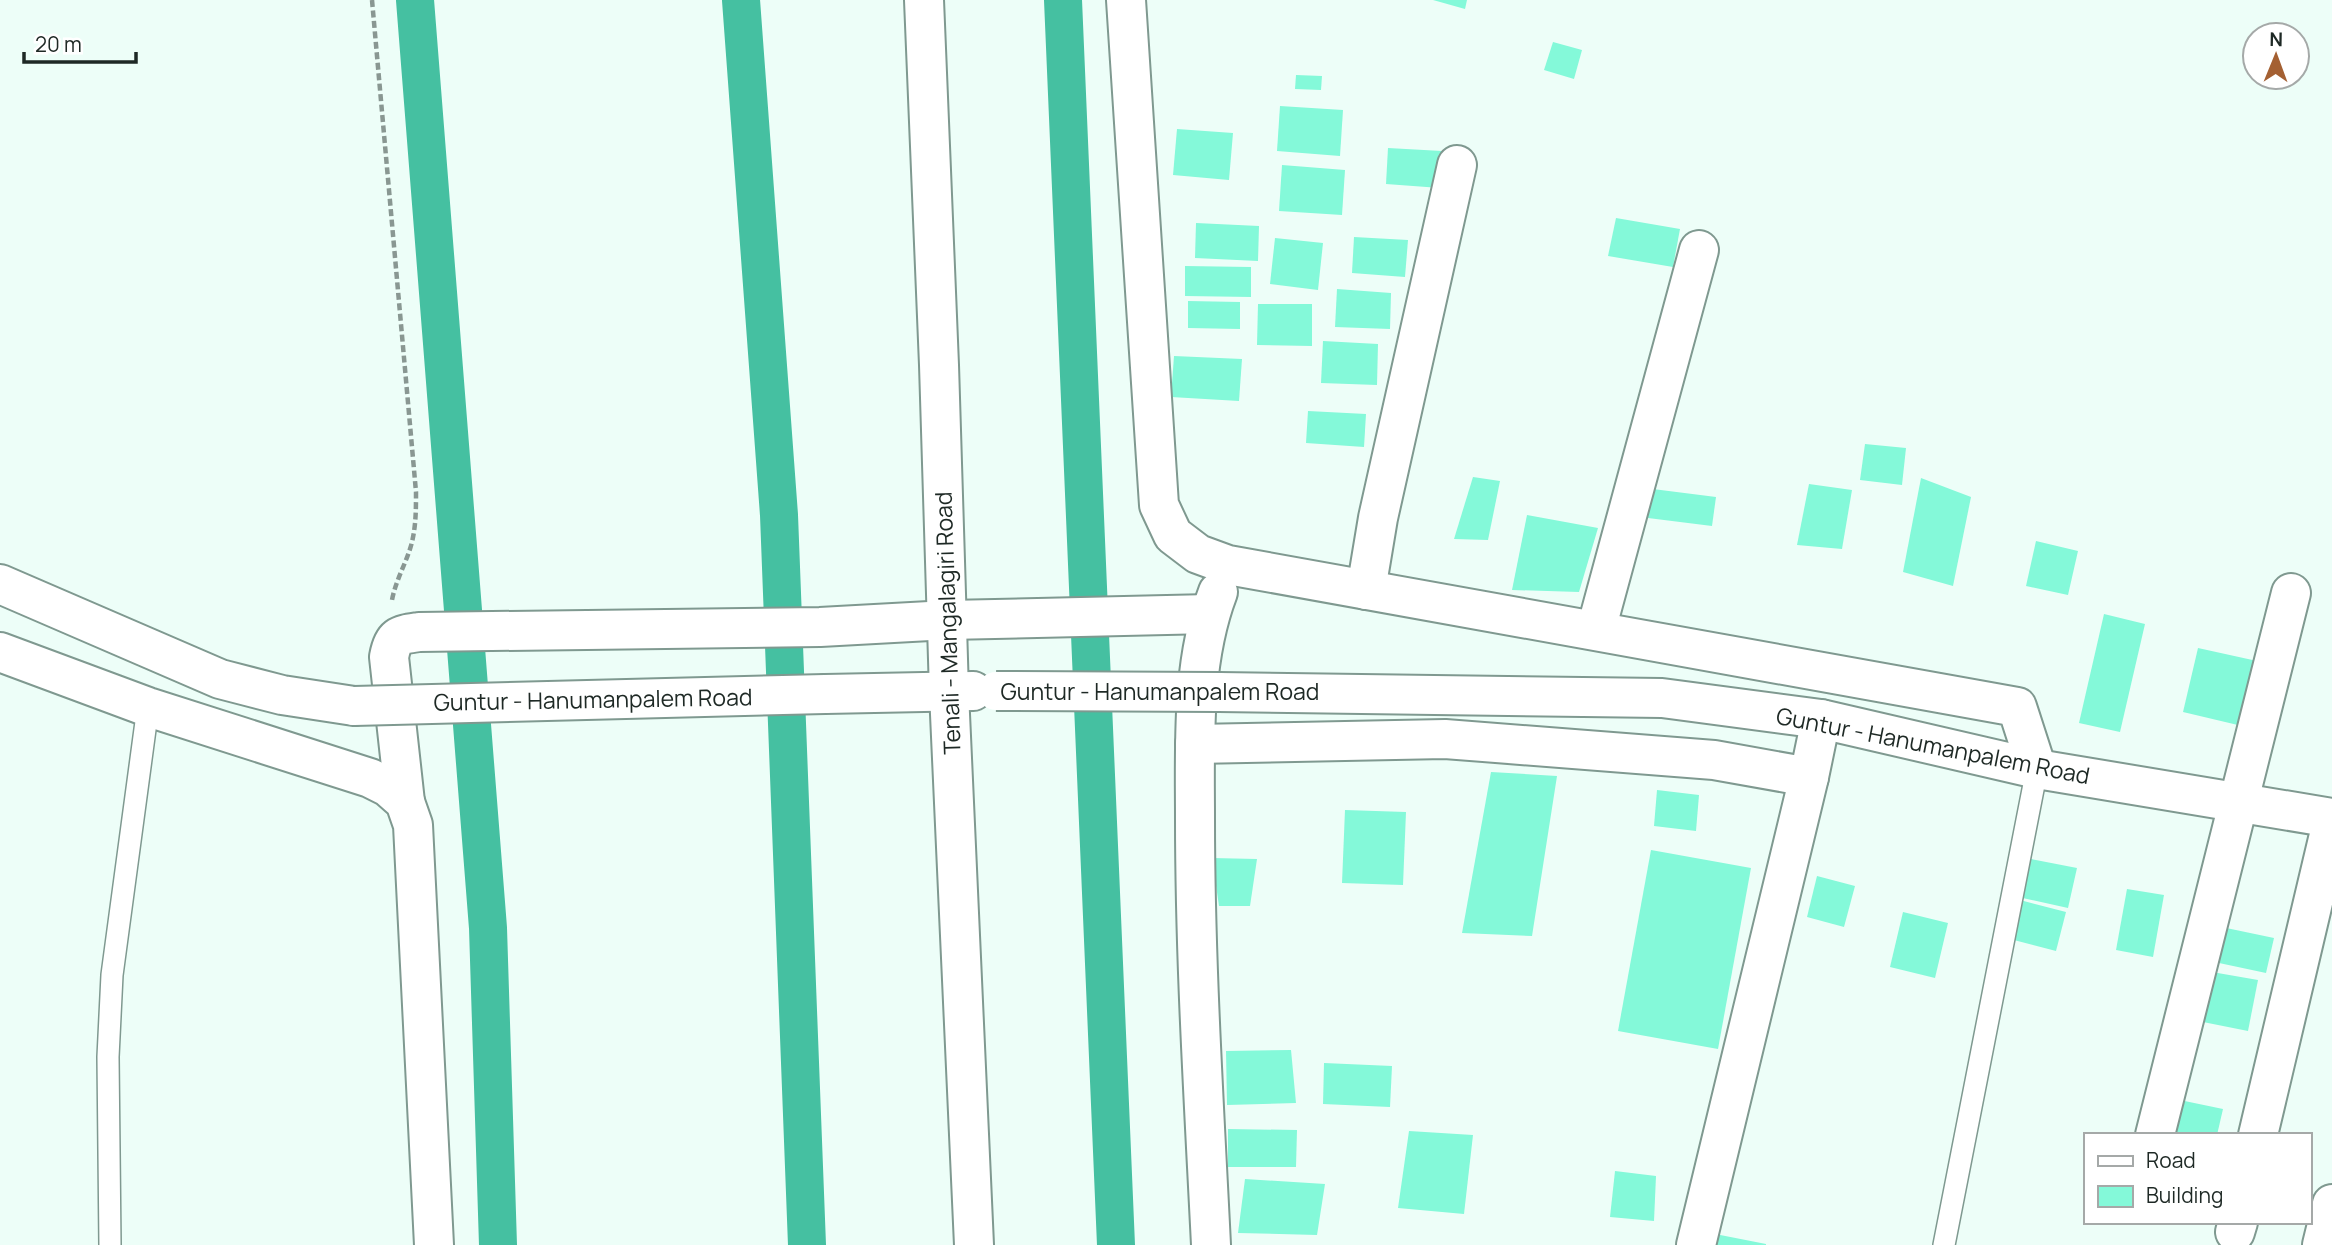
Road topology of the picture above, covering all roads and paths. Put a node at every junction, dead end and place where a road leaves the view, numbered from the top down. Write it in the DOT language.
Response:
graph roads {
  1 [pos="372,0"];
  2 [pos="924,0"];
  3 [pos="1126,0"];
  4 [pos="1457,165"];
  5 [pos="1699,250"];
  6 [pos="1228,565"];
  7 [pos="0,584"];
  8 [pos="1366,590"];
  9 [pos="2291,593"];
  10 [pos="1210,614"];
  11 [pos="948,620"];
  12 [pos="1596,630"];
  13 [pos="410,634"];
  14 [pos="0,652"];
  15 [pos="949,692"];
  16 [pos="148,707"];
  17 [pos="1821,719"];
  18 [pos="1195,744"];
  19 [pos="2037,769"];
  20 [pos="1809,777"];
  21 [pos="405,802"];
  22 [pos="2237,803"];
  23 [pos="2332,820"];
  24 [pos="2155,1133"];
  25 [pos="2258,1133"];
  26 [pos="2332,1204"];
  27 [pos="110,1245"];
  28 [pos="434,1245"];
  29 [pos="975,1245"];
  30 [pos="1211,1245"];
  31 [pos="1696,1245"];
  32 [pos="1944,1245"];
  33 [pos="2322,1245"];
  1 -- 13 [label="path"];
  2 -- 11 [label="street, Tenali - Mangalagiri Road"];
  3 -- 6 [label="street"];
  4 -- 8 [label="street"];
  5 -- 12 [label="street"];
  6 -- 8 [label="street"];
  6 -- 10 [label="street"];
  7 -- 15 [label="street, Guntur - Hanumanpalem Road, bridge"];
  8 -- 12 [label="street"];
  9 -- 22 [label="street"];
  10 -- 11 [label="street"];
  10 -- 18 [label="street"];
  11 -- 13 [label="street"];
  11 -- 15 [label="street, Tenali - Mangalagiri Road"];
  12 -- 19 [label="street"];
  13 -- 21 [label="street"];
  14 -- 16 [label="street"];
  15 -- 17 [label="street, Guntur - Hanumanpalem Road, bridge"];
  15 -- 29 [label="street, Tenali - Mangalagiri Road"];
  16 -- 21 [label="street"];
  16 -- 27 [label="lane"];
  17 -- 19 [label="street, Guntur - Hanumanpalem Road"];
  17 -- 20 [label="street"];
  18 -- 20 [label="street"];
  18 -- 30 [label="street"];
  19 -- 22 [label="street, Guntur - Hanumanpalem Road"];
  19 -- 32 [label="lane"];
  20 -- 31 [label="street"];
  21 -- 28 [label="street"];
  22 -- 23 [label="street, Guntur - Hanumanpalem Road"];
  22 -- 24 [label="street"];
  23 -- 25 [label="street"];
  26 -- 33 [label="street"];
}
